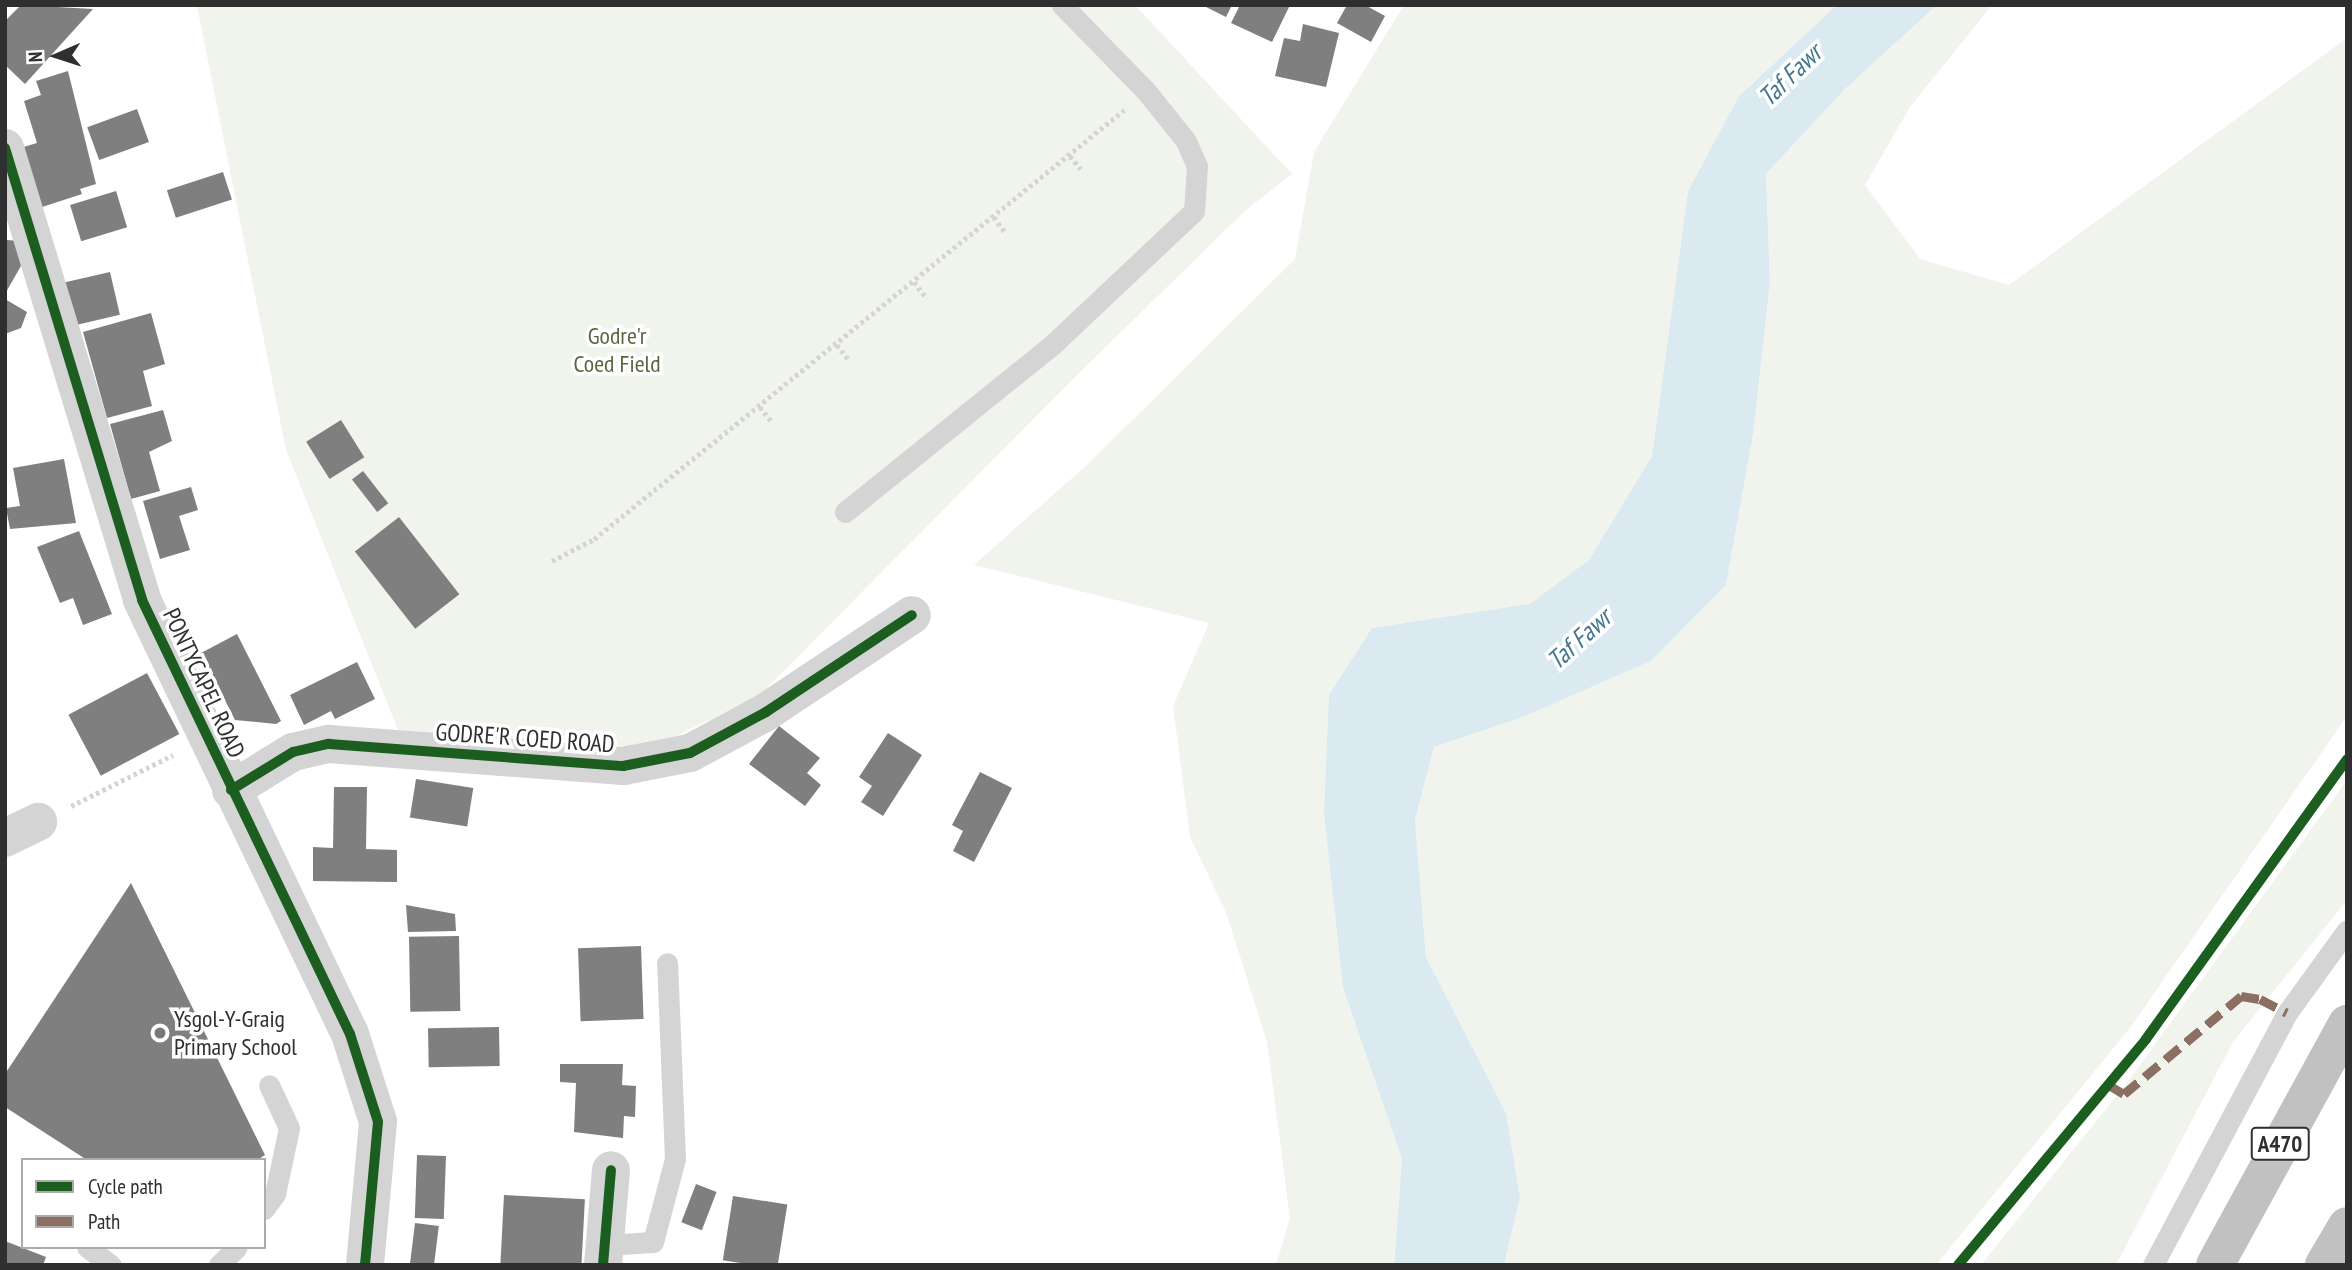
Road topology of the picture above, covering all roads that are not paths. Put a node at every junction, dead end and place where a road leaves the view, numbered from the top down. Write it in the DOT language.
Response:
graph roads {
  1 [pos="1062,5"];
  2 [pos="5,148"];
  3 [pos="12,201"];
  4 [pos="845,512"];
  5 [pos="912,615"];
  6 [pos="231,790"];
  7 [pos="2347,930"];
  8 [pos="667,963"];
  9 [pos="2347,1024"];
  10 [pos="270,1085"];
  11 [pos="611,1170"];
  12 [pos="266,1206"];
  13 [pos="2347,1226"];
  14 [pos="85,1249"];
  15 [pos="89,1249"];
  16 [pos="235,1249"];
  17 [pos="604,1255"];
  18 [pos="77,1265"];
  19 [pos="111,1265"];
  20 [pos="219,1265"];
  21 [pos="365,1265"];
  22 [pos="2153,1265"];
  23 [pos="2215,1265"];
  24 [pos="2323,1265"];
  1 -- 4 [label="lane"];
  2 -- 3 [label="street, PONTYCAPEL ROAD"];
  3 -- 6 [label="street, PONTYCAPEL ROAD"];
  5 -- 6 [label="street, GODRE'R COED ROAD"];
  6 -- 21 [label="street, PONTYCAPEL ROAD"];
  7 -- 22 [label="lane"];
  8 -- 17 [label="lane"];
  9 -- 23 [label="highway, A470"];
  10 -- 12 [label="lane"];
  11 -- 17 [label="street"];
  13 -- 24 [label="highway"];
  14 -- 18 [label="lane"];
  15 -- 19 [label="lane"];
  16 -- 20 [label="lane"];
}
